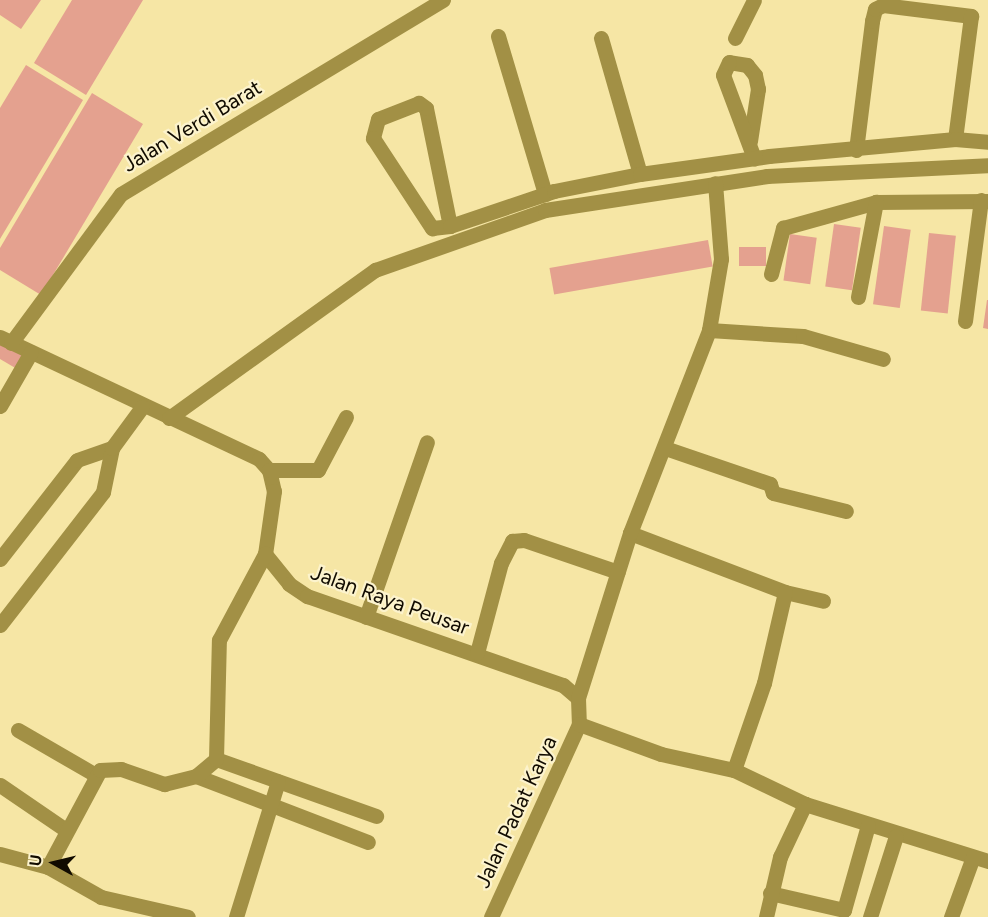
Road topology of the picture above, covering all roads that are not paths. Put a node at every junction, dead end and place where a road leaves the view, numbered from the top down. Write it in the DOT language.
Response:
graph roads {
  1 [pos="443,0"];
  2 [pos="754,0"];
  3 [pos="969,7"];
  4 [pos="498,36"];
  5 [pos="601,38"];
  6 [pos="735,38"];
  7 [pos="955,139"];
  8 [pos="750,141"];
  9 [pos="988,141"];
  10 [pos="856,150"];
  11 [pos="754,158"];
  12 [pos="988,165"];
  13 [pos="640,174"];
  14 [pos="715,183"];
  15 [pos="545,194"];
  16 [pos="984,200"];
  17 [pos="876,202"];
  18 [pos="450,226"];
  19 [pos="771,274"];
  20 [pos="858,297"];
  21 [pos="965,321"];
  22 [pos="709,330"];
  23 [pos="6,340"];
  24 [pos="31,352"];
  25 [pos="883,359"];
  26 [pos="0,406"];
  27 [pos="142,407"];
  28 [pos="346,417"];
  29 [pos="169,418"];
  30 [pos="427,441"];
  31 [pos="112,448"];
  32 [pos="664,448"];
  33 [pos="269,470"];
  34 [pos="846,511"];
  35 [pos="630,532"];
  36 [pos="265,554"];
  37 [pos="0,559"];
  38 [pos="618,572"];
  39 [pos="785,592"];
  40 [pos="823,601"];
  41 [pos="366,617"];
  42 [pos="0,625"];
  43 [pos="477,653"];
  44 [pos="578,698"];
  45 [pos="579,724"];
  46 [pos="18,730"];
  47 [pos="216,759"];
  48 [pos="734,770"];
  49 [pos="94,774"];
  50 [pos="196,776"];
  51 [pos="278,782"];
  52 [pos="0,785"];
  53 [pos="805,804"];
  54 [pos="268,806"];
  55 [pos="356,809"];
  56 [pos="376,816"];
  57 [pos="868,825"];
  58 [pos="66,830"];
  59 [pos="348,836"];
  60 [pos="896,836"];
  61 [pos="368,842"];
  62 [pos="0,854"];
  63 [pos="973,856"];
  64 [pos="988,861"];
  65 [pos="48,867"];
  66 [pos="770,894"];
  67 [pos="188,917"];
  68 [pos="236,917"];
  69 [pos="490,917"];
  70 [pos="766,917"];
  71 [pos="870,917"];
  72 [pos="951,917"];
  1 -- 23 [label="street, Jalan Verdi Barat"];
  2 -- 6 [label="street"];
  3 -- 7 [label="street"];
  3 -- 10 [label="street"];
  4 -- 15 [label="street"];
  5 -- 13 [label="street"];
  7 -- 9 [label="street"];
  7 -- 10 [label="street"];
  8 -- 11 [label="street"];
  10 -- 11 [label="street"];
  11 -- 13 [label="street"];
  12 -- 14 [label="street"];
  13 -- 15 [label="street"];
  14 -- 22 [label="street"];
  14 -- 29 [label="street"];
  15 -- 18 [label="street"];
  16 -- 17 [label="street"];
  16 -- 21 [label="street"];
  17 -- 19 [label="street"];
  17 -- 20 [label="street"];
  18 -- 18 [label="street"];
  22 -- 25 [label="street"];
  22 -- 32 [label="street"];
  23 -- 24 [label="street"];
  24 -- 26 [label="street"];
  24 -- 27 [label="street"];
  27 -- 29 [label="street"];
  27 -- 31 [label="street"];
  28 -- 33 [label="street"];
  29 -- 33 [label="street"];
  30 -- 41 [label="street"];
  31 -- 37 [label="street"];
  31 -- 42 [label="street"];
  32 -- 34 [label="street"];
  32 -- 35 [label="street"];
  33 -- 36 [label="street"];
  35 -- 38 [label="street"];
  35 -- 39 [label="street"];
  36 -- 41 [label="street, Jalan Raya Peusar"];
  36 -- 47 [label="street"];
  38 -- 43 [label="street"];
  38 -- 44 [label="street"];
  39 -- 40 [label="street"];
  39 -- 48 [label="street"];
  41 -- 43 [label="street, Jalan Raya Peusar"];
  43 -- 44 [label="street, Jalan Raya Peusar"];
  44 -- 45 [label="street"];
  45 -- 48 [label="street"];
  45 -- 69 [label="street, Jalan Padat Karya"];
  46 -- 49 [label="street"];
  47 -- 50 [label="street"];
  47 -- 51 [label="street"];
  48 -- 53 [label="street"];
  49 -- 50 [label="street"];
  49 -- 58 [label="street"];
  50 -- 54 [label="street"];
  51 -- 54 [label="street"];
  51 -- 55 [label="street"];
  52 -- 58 [label="street"];
  53 -- 57 [label="street"];
  53 -- 66 [label="street"];
  54 -- 59 [label="street"];
  54 -- 68 [label="street"];
  55 -- 56 [label="street"];
  55 -- 59 [label="street"];
  57 -- 60 [label="street"];
  57 -- 66 [label="street"];
  58 -- 65 [label="street"];
  59 -- 61 [label="street"];
  60 -- 63 [label="street"];
  60 -- 71 [label="street"];
  62 -- 65 [label="street"];
  63 -- 64 [label="street"];
  63 -- 72 [label="street"];
  65 -- 67 [label="street"];
  66 -- 70 [label="street"];
}
